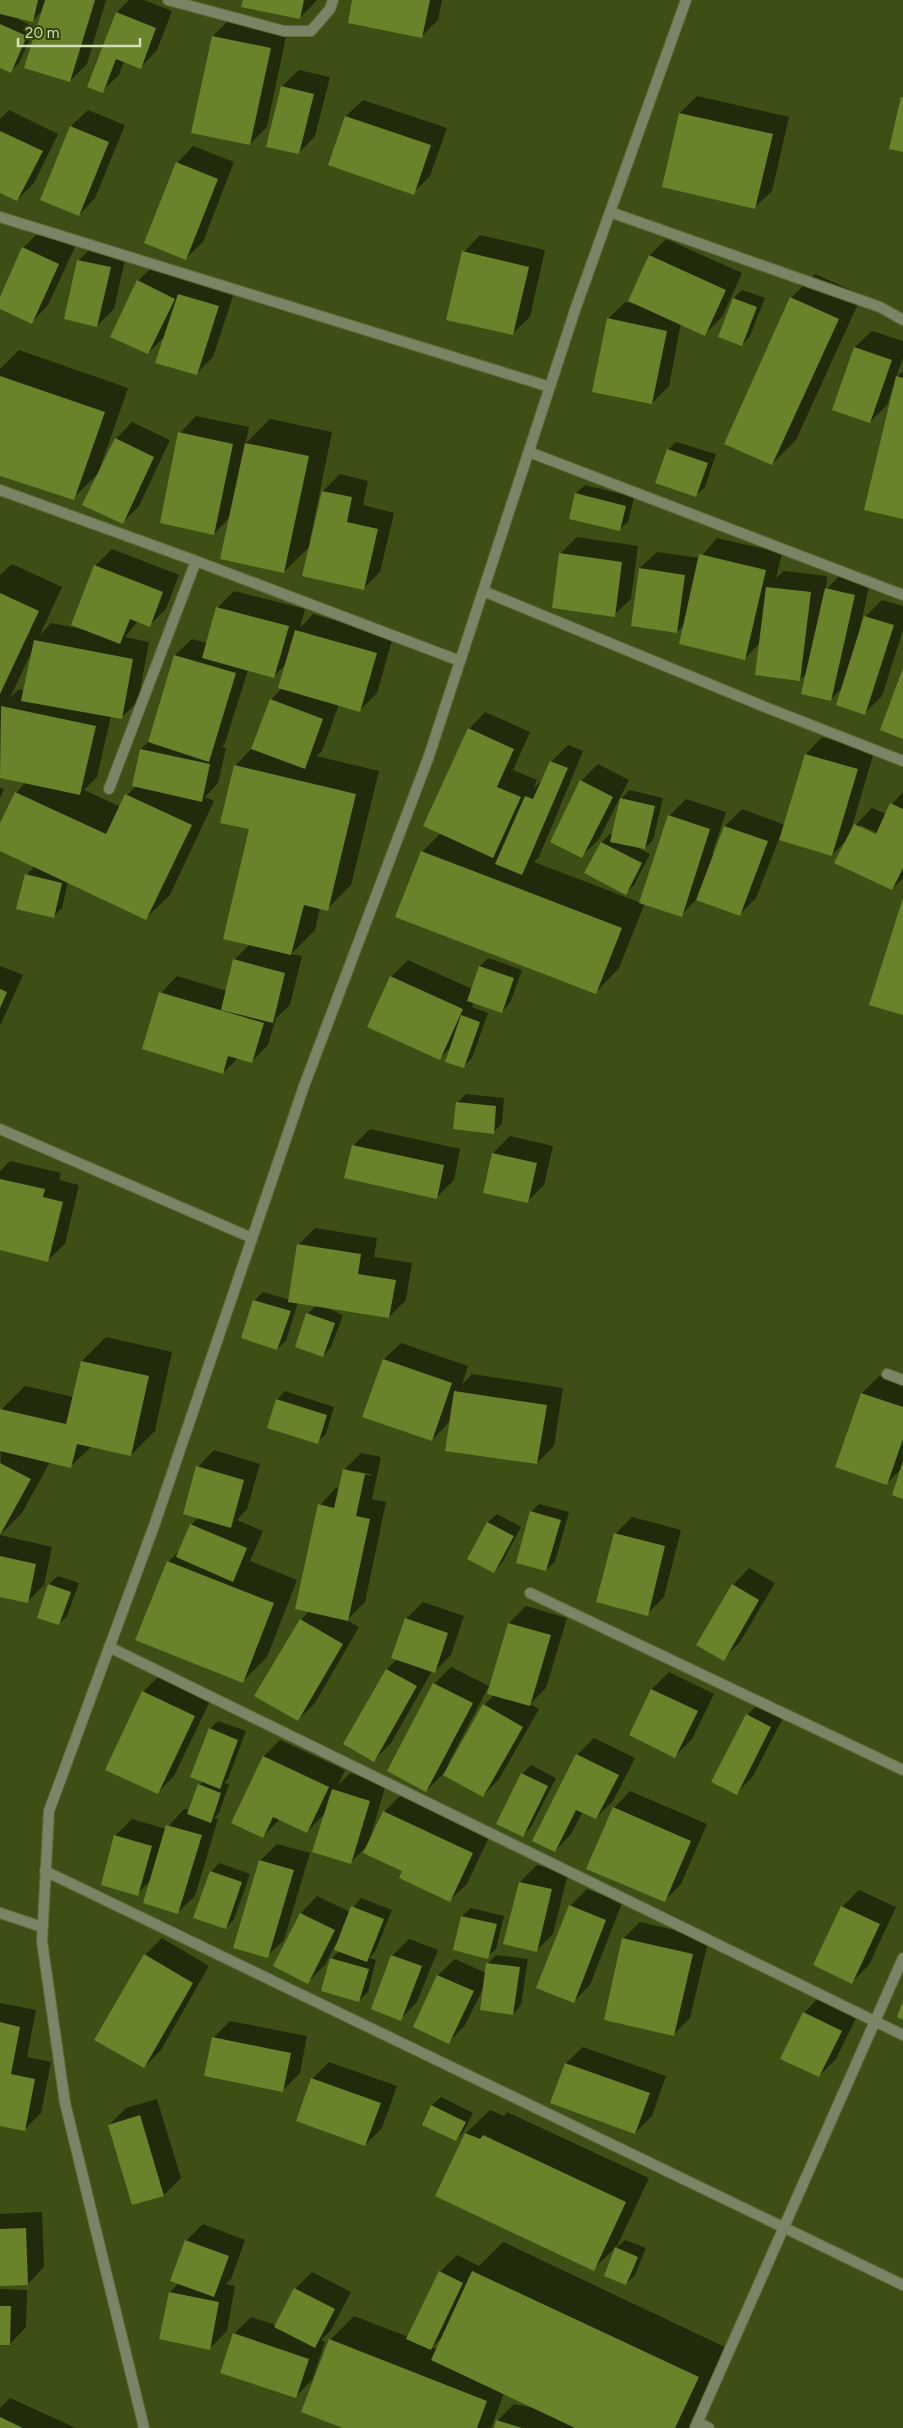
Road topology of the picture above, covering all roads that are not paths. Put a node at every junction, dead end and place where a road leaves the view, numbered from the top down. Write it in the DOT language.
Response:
graph roads {
  1 [pos="168,0"];
  2 [pos="333,0"];
  3 [pos="686,0"];
  4 [pos="610,212"];
  5 [pos="0,217"];
  6 [pos="903,320"];
  7 [pos="550,387"];
  8 [pos="529,452"];
  9 [pos="0,490"];
  10 [pos="196,561"];
  11 [pos="483,591"];
  12 [pos="903,595"];
  13 [pos="460,661"];
  14 [pos="903,760"];
  15 [pos="109,789"];
  16 [pos="0,1129"];
  17 [pos="252,1238"];
  18 [pos="887,1374"];
  19 [pos="903,1380"];
  20 [pos="530,1593"];
  21 [pos="109,1647"];
  22 [pos="903,1770"];
  23 [pos="45,1871"];
  24 [pos="0,1913"];
  25 [pos="42,1927"];
  26 [pos="903,1958"];
  27 [pos="876,2020"];
  28 [pos="903,2035"];
  29 [pos="784,2227"];
  30 [pos="903,2285"];
  31 [pos="696,2425"];
  32 [pos="144,2428"];
  33 [pos="709,2428"];
  1 -- 2 [label="street"];
  3 -- 4 [label="street"];
  4 -- 6 [label="street"];
  4 -- 7 [label="street"];
  5 -- 7 [label="street"];
  7 -- 8 [label="street"];
  8 -- 11 [label="street"];
  8 -- 12 [label="street"];
  9 -- 10 [label="street"];
  10 -- 13 [label="street"];
  10 -- 15 [label="street"];
  11 -- 13 [label="street"];
  11 -- 14 [label="street"];
  13 -- 17 [label="street"];
  16 -- 17 [label="street"];
  17 -- 21 [label="street"];
  18 -- 19 [label="street"];
  20 -- 22 [label="street"];
  21 -- 23 [label="street"];
  21 -- 27 [label="street"];
  23 -- 25 [label="street"];
  23 -- 29 [label="street"];
  24 -- 25 [label="street"];
  25 -- 32 [label="street"];
  26 -- 27 [label="street"];
  27 -- 28 [label="street"];
  27 -- 29 [label="street"];
  29 -- 30 [label="street"];
  29 -- 31 [label="street"];
  31 -- 33 [label="street"];
}
